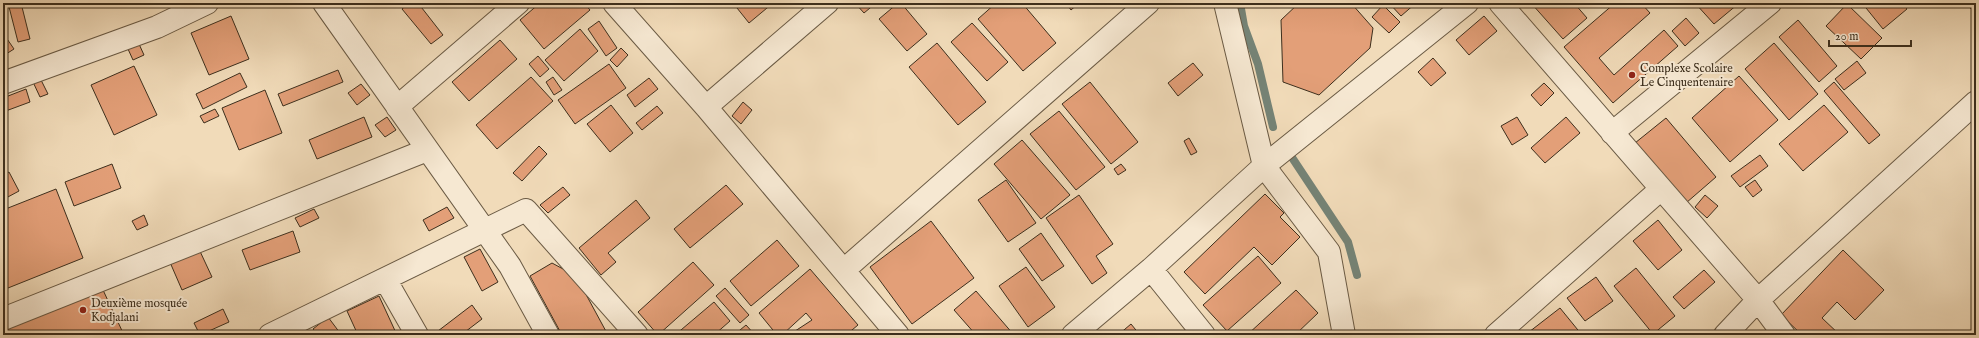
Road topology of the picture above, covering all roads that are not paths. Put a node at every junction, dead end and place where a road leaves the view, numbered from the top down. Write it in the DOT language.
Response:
graph roads {
  1 [pos="207,3"];
  2 [pos="324,3"];
  3 [pos="518,3"];
  4 [pos="614,3"];
  5 [pos="827,3"];
  6 [pos="1148,3"];
  7 [pos="1225,3"];
  8 [pos="1467,3"];
  9 [pos="1500,3"];
  10 [pos="1770,3"];
  11 [pos="3,83"];
  12 [pos="1976,102"];
  13 [pos="397,107"];
  14 [pos="706,107"];
  15 [pos="1612,133"];
  16 [pos="427,150"];
  17 [pos="1264,166"];
  18 [pos="1661,189"];
  19 [pos="485,230"];
  20 [pos="1151,269"];
  21 [pos="844,270"];
  22 [pos="385,279"];
  23 [pos="1758,300"];
  24 [pos="3,319"];
  25 [pos="270,335"];
  26 [pos="417,335"];
  27 [pos="548,335"];
  28 [pos="636,335"];
  29 [pos="898,335"];
  30 [pos="1073,335"];
  31 [pos="1204,335"];
  32 [pos="1344,335"];
  33 [pos="1496,335"];
  34 [pos="1725,335"];
  35 [pos="1784,335"];
  1 -- 11 [label="street"];
  2 -- 13 [label="street"];
  3 -- 13 [label="street"];
  4 -- 14 [label="street"];
  5 -- 14 [label="street"];
  6 -- 21 [label="street"];
  7 -- 17 [label="street"];
  8 -- 17 [label="street"];
  9 -- 15 [label="street"];
  10 -- 15 [label="street"];
  12 -- 23 [label="street"];
  13 -- 16 [label="street"];
  14 -- 21 [label="street"];
  15 -- 18 [label="street"];
  16 -- 19 [label="street"];
  16 -- 24 [label="street"];
  17 -- 20 [label="street"];
  17 -- 32 [label="street"];
  18 -- 23 [label="street"];
  18 -- 33 [label="street"];
  19 -- 22 [label="street"];
  19 -- 27 [label="street"];
  19 -- 28 [label="street"];
  20 -- 30 [label="street"];
  20 -- 31 [label="street"];
  21 -- 29 [label="street"];
  22 -- 25 [label="street"];
  22 -- 26 [label="street"];
  23 -- 34 [label="street"];
  23 -- 35 [label="street"];
}
